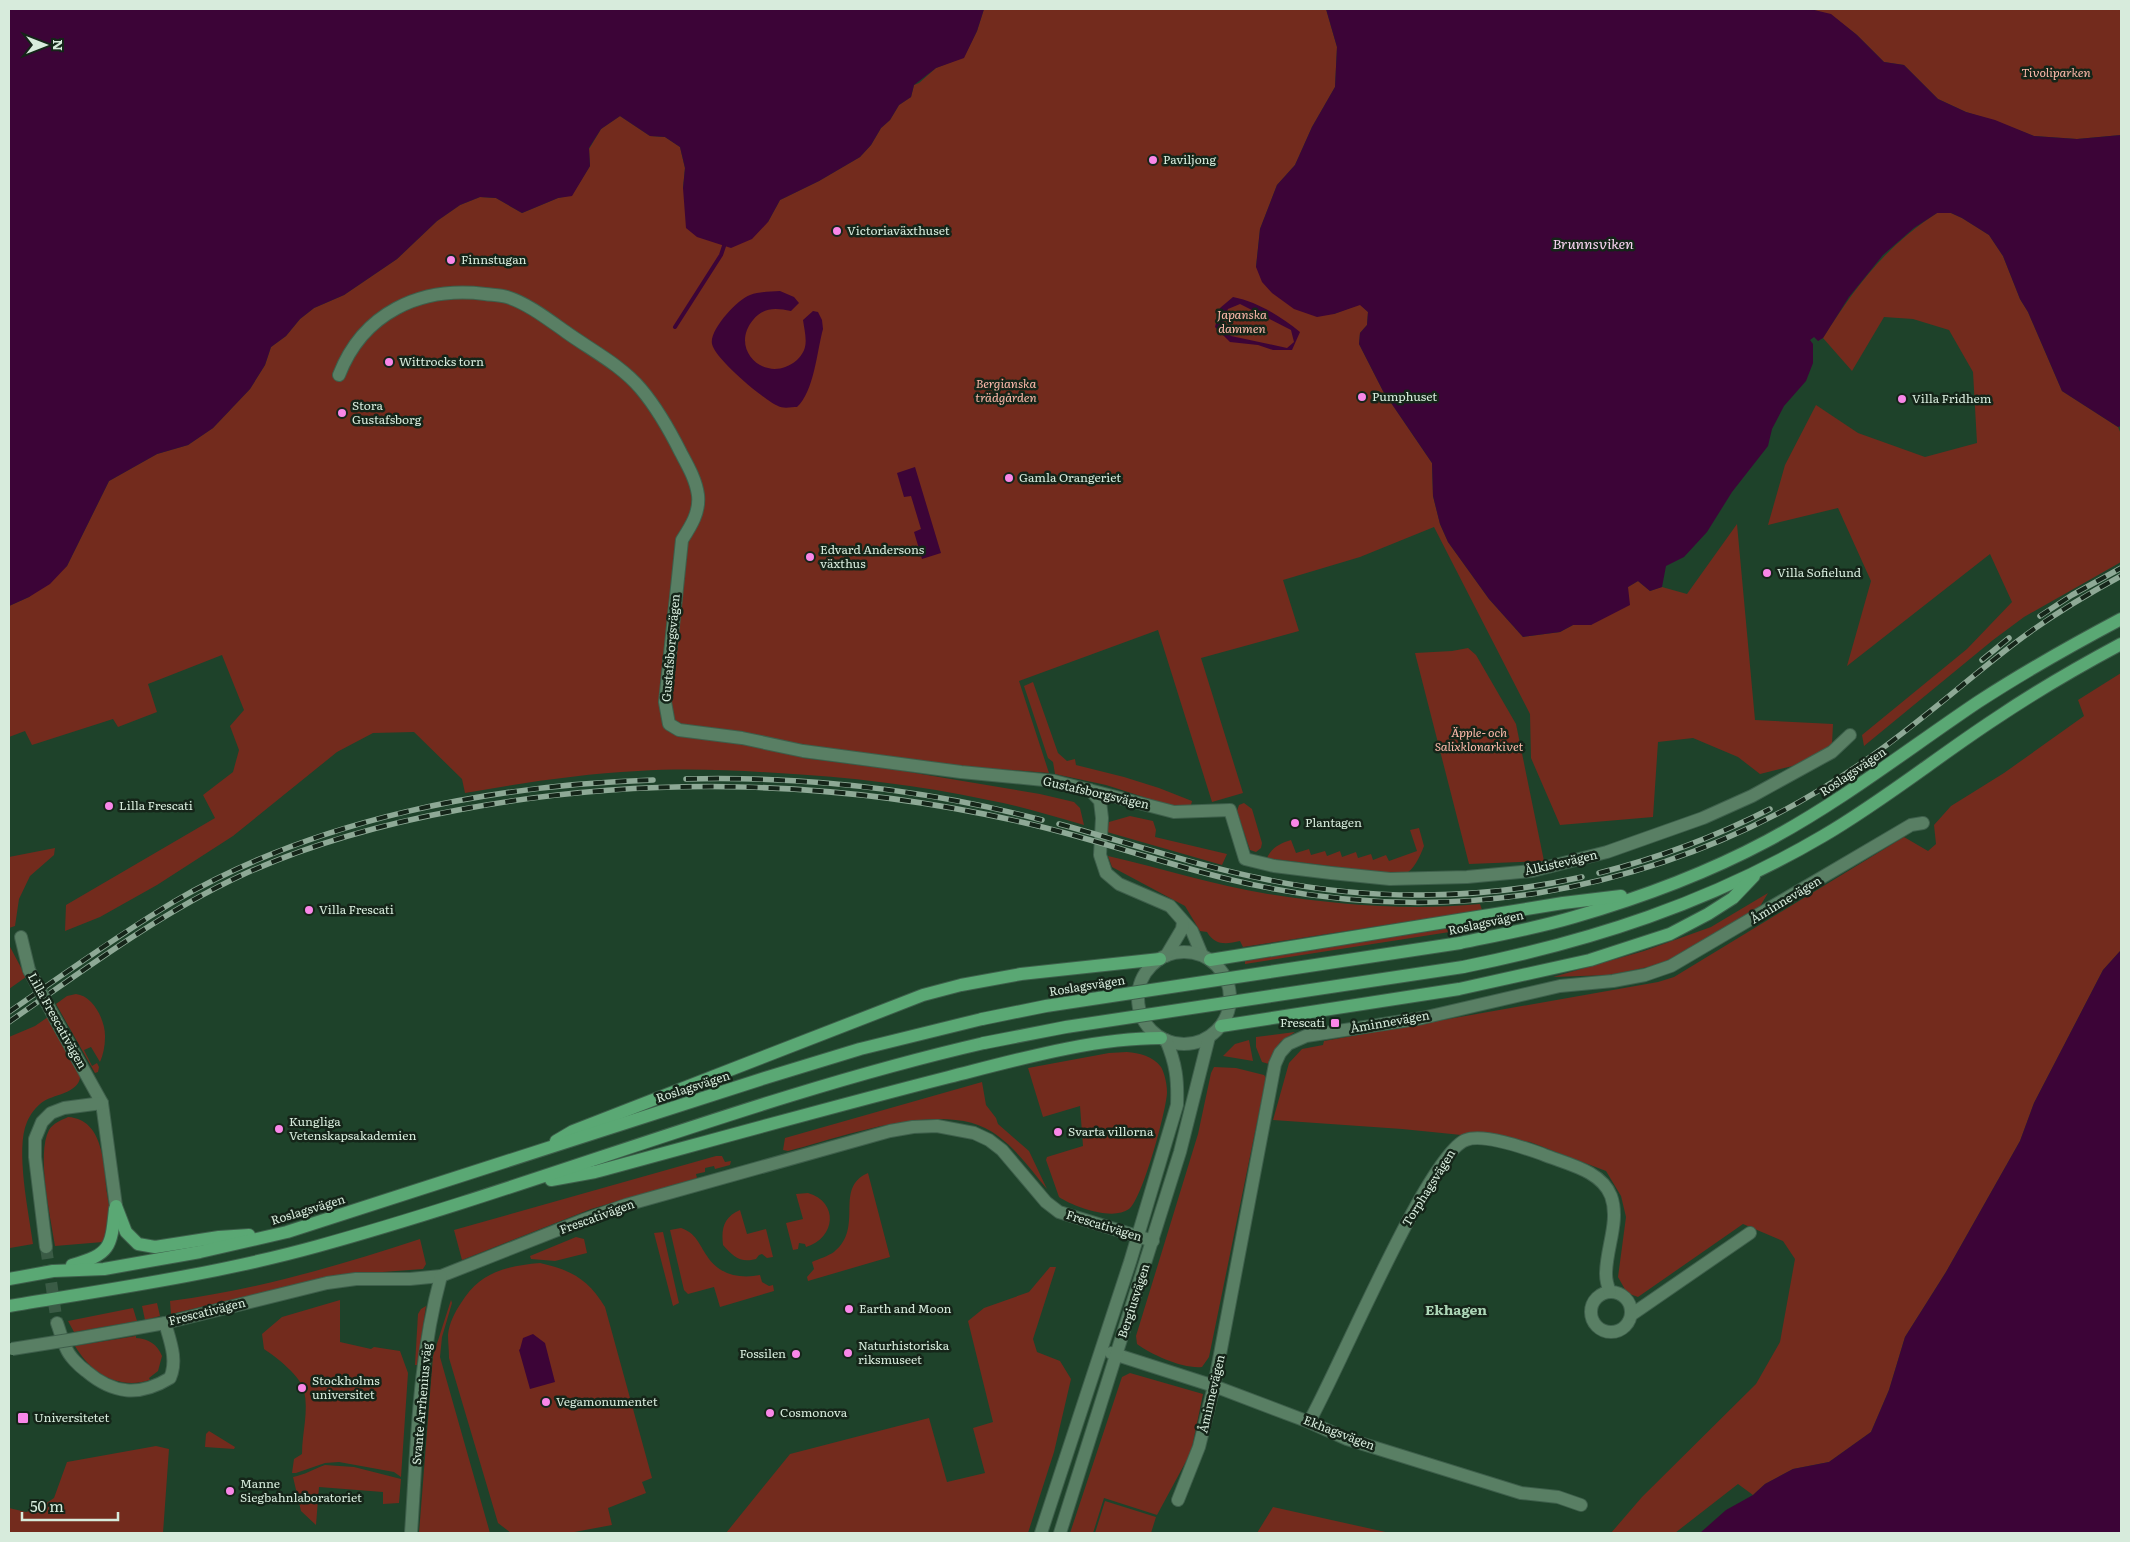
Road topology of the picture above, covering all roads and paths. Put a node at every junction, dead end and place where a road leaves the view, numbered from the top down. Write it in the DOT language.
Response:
graph roads {
  1 [pos="338,375"];
  2 [pos="2121,618"];
  3 [pos="2121,644"];
  4 [pos="1850,735"];
  5 [pos="1090,790"];
  6 [pos="1121,798"];
  7 [pos="1230,810"];
  8 [pos="1102,818"];
  9 [pos="1923,823"];
  10 [pos="1760,870"];
  11 [pos="1648,893"];
  12 [pos="1183,922"];
  13 [pos="20,937"];
  14 [pos="1163,958"];
  15 [pos="1206,958"];
  16 [pos="1221,1026"];
  17 [pos="1210,1037"];
  18 [pos="1163,1039"];
  19 [pos="102,1103"];
  20 [pos="532,1154"];
  21 [pos="506,1188"];
  22 [pos="116,1206"];
  23 [pos="287,1232"];
  24 [pos="1750,1233"];
  25 [pos="1138,1236"];
  26 [pos="1153,1241"];
  27 [pos="46,1247"];
  28 [pos="53,1271"];
  29 [pos="441,1276"];
  30 [pos="9,1278"];
  31 [pos="1610,1292"];
  32 [pos="9,1306"];
  33 [pos="1631,1315"];
  34 [pos="57,1323"];
  35 [pos="165,1323"];
  36 [pos="10,1350"];
  37 [pos="1101,1350"];
  38 [pos="1117,1355"];
  39 [pos="1214,1386"];
  40 [pos="1310,1422"];
  41 [pos="1178,1500"];
  42 [pos="1581,1505"];
  43 [pos="411,1533"];
  44 [pos="1041,1533"];
  45 [pos="1060,1533"];
  1 -- 5 [label="street, Gustafsborgsvägen"];
  2 -- 11 [label="main road, Roslagsvägen"];
  3 -- 10 [label="main road"];
  4 -- 7 [label="street, Ålkistevägen"];
  5 -- 6 [label="street, Gustafsborgsvägen"];
  5 -- 8 [label="street"];
  6 -- 7 [label="street, Gustafsborgsvägen"];
  6 -- 8 [label="street"];
  8 -- 12 [label="street"];
  9 -- 39 [label="street, Åminnevägen"];
  10 -- 16 [label="main road"];
  10 -- 21 [label="main road, bridge"];
  11 -- 15 [label="main road"];
  11 -- 20 [label="main road, Roslagsvägen, bridge"];
  12 -- 14 [label="street"];
  12 -- 15 [label="street"];
  13 -- 19 [label="street, Lilla Frescativägen, bridge"];
  14 -- 15 [label="street"];
  14 -- 18 [label="street"];
  14 -- 20 [label="main road"];
  15 -- 16 [label="street"];
  16 -- 17 [label="street"];
  17 -- 18 [label="street"];
  17 -- 26 [label="street, Bergiusvägen"];
  18 -- 21 [label="main road"];
  18 -- 25 [label="street, Bergiusvägen"];
  19 -- 22 [label="street, Lilla Frescativägen"];
  19 -- 27 [label="street"];
  20 -- 23 [label="main road, Roslagsvägen"];
  21 -- 32 [label="main road"];
  22 -- 23 [label="main road"];
  22 -- 28 [label="main road"];
  23 -- 28 [label="main road, Roslagsvägen"];
  24 -- 33 [label="street"];
  25 -- 26 [label="street, Frescativägen"];
  25 -- 29 [label="street, Frescativägen"];
  25 -- 37 [label="street, Bergiusvägen"];
  26 -- 38 [label="street, Bergiusvägen"];
  28 -- 30 [label="main road, Roslagsvägen"];
  29 -- 35 [label="street, Frescativägen"];
  29 -- 43 [label="street, Svante Arrhenius väg"];
  31 -- 33 [label="street"];
  31 -- 33 [label="street"];
  31 -- 40 [label="street, Torphagsvägen"];
  34 -- 35 [label="street"];
  35 -- 36 [label="street, Frescativägen, bridge"];
  37 -- 38 [label="street, Ekhagsvägen"];
  37 -- 44 [label="street, Bergiusvägen"];
  38 -- 39 [label="street, Ekhagsvägen"];
  38 -- 45 [label="street, Bergiusvägen"];
  39 -- 40 [label="street, Ekhagsvägen"];
  39 -- 41 [label="street, Åminnevägen"];
  40 -- 42 [label="street, Ekhagsvägen"];
}
